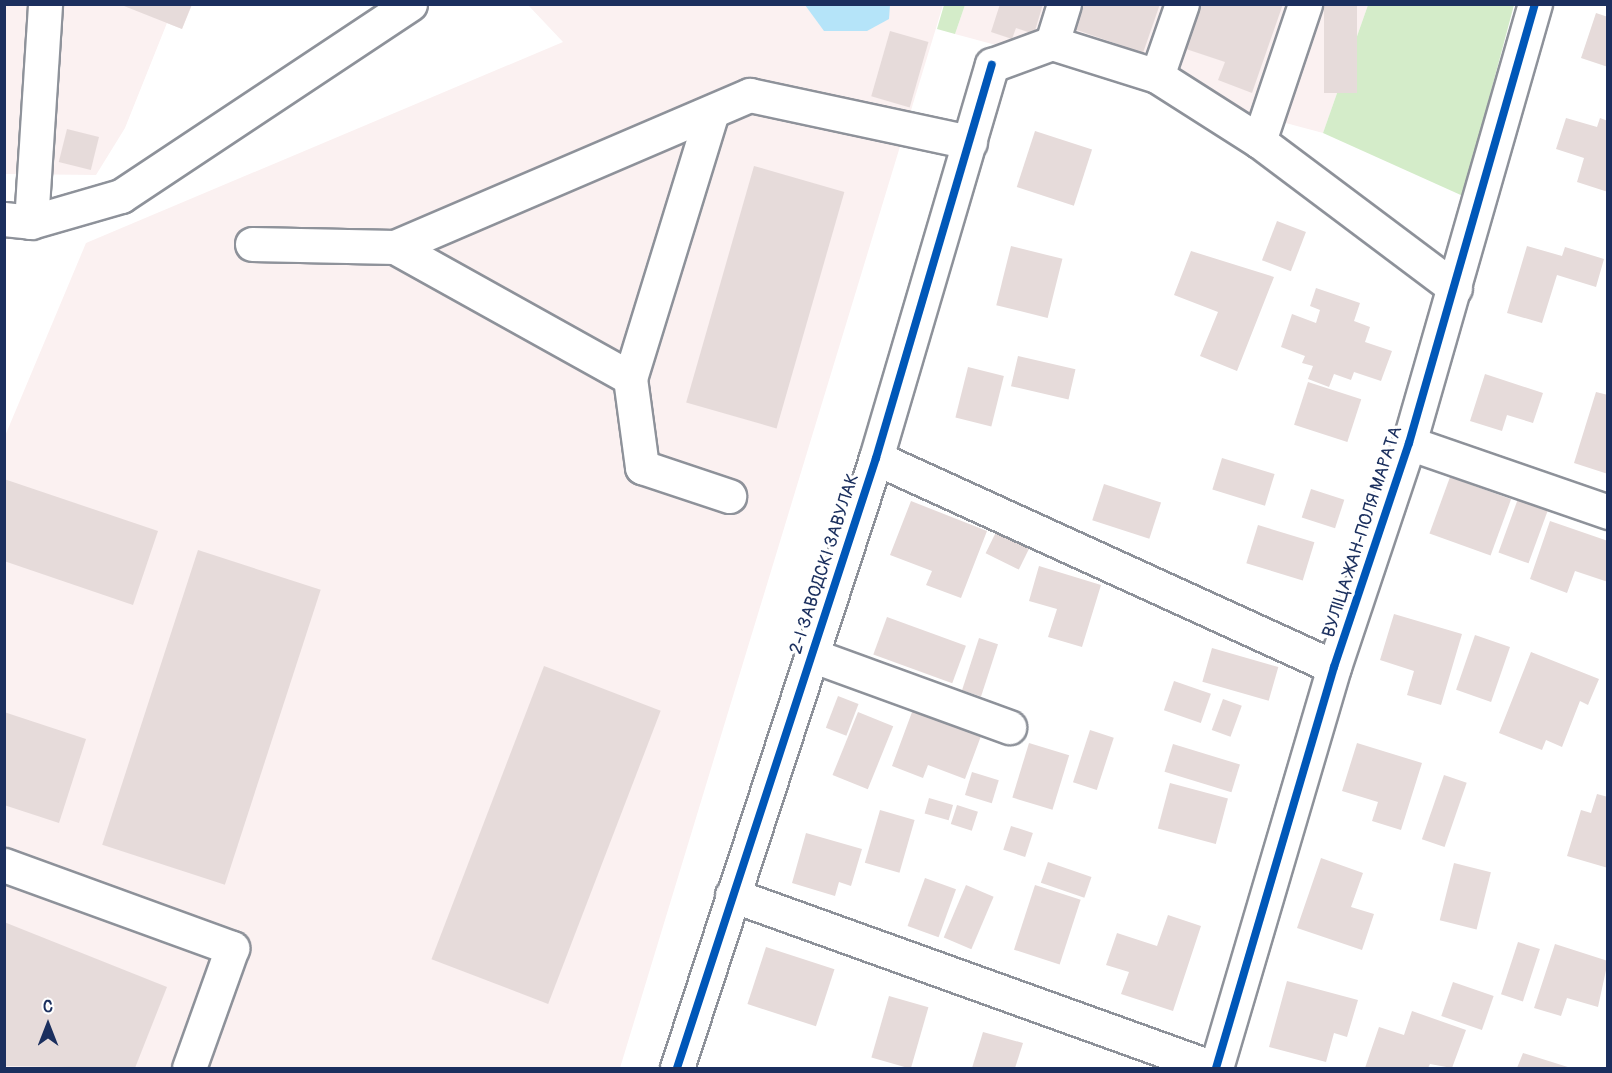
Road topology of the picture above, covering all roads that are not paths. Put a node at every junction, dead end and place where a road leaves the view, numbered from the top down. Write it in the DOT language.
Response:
graph roads {
  1 [pos="45,4"];
  2 [pos="410,4"];
  3 [pos="1064,4"];
  4 [pos="1182,4"];
  5 [pos="1305,4"];
  6 [pos="1535,4"];
  7 [pos="1052,43"];
  8 [pos="1157,76"];
  9 [pos="712,112"];
  10 [pos="1259,141"];
  11 [pos="970,142"];
  12 [pos="18,220"];
  13 [pos="252,244"];
  14 [pos="395,247"];
  15 [pos="1455,288"];
  16 [pos="630,378"];
  17 [pos="1409,443"];
  18 [pos="876,458"];
  19 [pos="729,496"];
  20 [pos="1608,512"];
  21 [pos="811,655"];
  22 [pos="1334,667"];
  23 [pos="1008,727"];
  24 [pos="4,865"];
  25 [pos="732,895"];
  26 [pos="189,1068"];
  27 [pos="677,1068"];
  28 [pos="1214,1068"];
  1 -- 12 [label="street"];
  2 -- 12 [label="street"];
  3 -- 7 [label="street"];
  4 -- 8 [label="street"];
  5 -- 10 [label="street"];
  6 -- 15 [label="street, ВУЛІЦА ЖАН-ПОЛЯ МАРАТА"];
  7 -- 8 [label="street"];
  7 -- 11 [label="street, 2-І ЗАВОДСКІ ЗАВУЛАК"];
  8 -- 10 [label="street"];
  9 -- 11 [label="street"];
  9 -- 14 [label="street"];
  9 -- 16 [label="street"];
  10 -- 15 [label="street"];
  11 -- 18 [label="street, 2-І ЗАВОДСКІ ЗАВУЛАК"];
  13 -- 14 [label="street"];
  14 -- 16 [label="street"];
  15 -- 17 [label="street, ВУЛІЦА ЖАН-ПОЛЯ МАРАТА"];
  16 -- 19 [label="street"];
  17 -- 20 [label="street"];
  17 -- 22 [label="street, ВУЛІЦА ЖАН-ПОЛЯ МАРАТА"];
  18 -- 21 [label="street, 2-І ЗАВОДСКІ ЗАВУЛАК"];
  18 -- 22 [label="street"];
  21 -- 23 [label="street"];
  21 -- 25 [label="street, 2-І ЗАВОДСКІ ЗАВУЛАК"];
  22 -- 28 [label="street, ВУЛІЦА ЖАН-ПОЛЯ МАРАТА"];
  24 -- 26 [label="street"];
  25 -- 27 [label="street, 2-І ЗАВОДСКІ ЗАВУЛАК"];
  25 -- 28 [label="street"];
}
